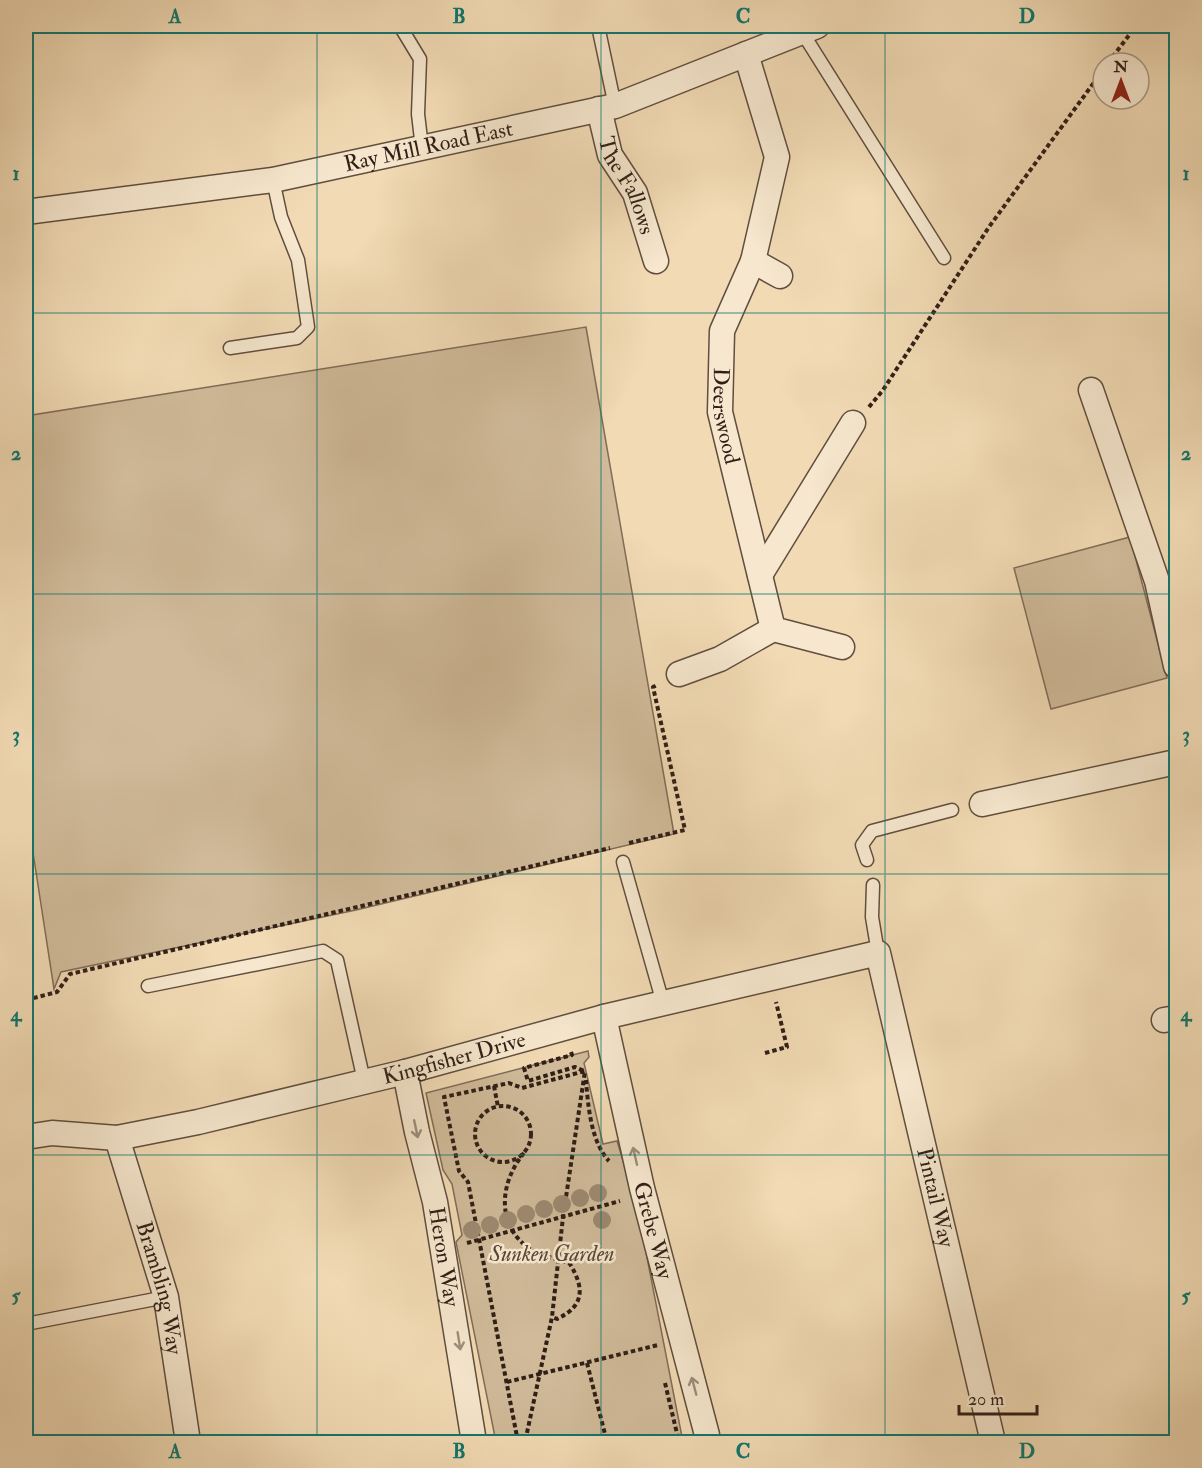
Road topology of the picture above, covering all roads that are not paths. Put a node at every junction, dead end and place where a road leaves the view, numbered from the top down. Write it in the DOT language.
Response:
graph roads {
  1 [pos="400,26"];
  2 [pos="598,26"];
  3 [pos="810,29"];
  4 [pos="746,54"];
  5 [pos="607,107"];
  6 [pos="422,148"];
  7 [pos="273,180"];
  8 [pos="26,212"];
  9 [pos="944,258"];
  10 [pos="656,261"];
  11 [pos="753,261"];
  12 [pos="780,276"];
  13 [pos="230,348"];
  14 [pos="1091,390"];
  15 [pos="854,423"];
  16 [pos="760,575"];
  17 [pos="1167,578"];
  18 [pos="773,629"];
  19 [pos="842,647"];
  20 [pos="1176,666"];
  21 [pos="679,675"];
  22 [pos="1176,762"];
  23 [pos="982,804"];
  24 [pos="952,810"];
  25 [pos="867,860"];
  26 [pos="623,862"];
  27 [pos="873,885"];
  28 [pos="878,953"];
  29 [pos="148,986"];
  30 [pos="663,1003"];
  31 [pos="604,1017"];
  32 [pos="405,1072"];
  33 [pos="364,1081"];
  34 [pos="26,1137"];
  35 [pos="117,1138"];
  36 [pos="166,1297"];
  37 [pos="26,1324"];
  38 [pos="188,1443"];
  39 [pos="474,1443"];
  40 [pos="706,1443"];
  41 [pos="993,1443"];
  1 -- 6 [label="lane"];
  2 -- 5 [label="lane"];
  3 -- 4 [label="street, Ray Mill Road East"];
  3 -- 9 [label="lane"];
  4 -- 5 [label="street, Ray Mill Road East"];
  4 -- 11 [label="street, Deerswood"];
  5 -- 6 [label="street, Ray Mill Road East"];
  5 -- 10 [label="street, The Fallows"];
  6 -- 7 [label="street, Ray Mill Road East"];
  7 -- 8 [label="street, Ray Mill Road East"];
  7 -- 13 [label="lane"];
  11 -- 12 [label="street"];
  11 -- 16 [label="street, Deerswood"];
  14 -- 17 [label="street"];
  15 -- 16 [label="street"];
  16 -- 18 [label="street, Deerswood"];
  17 -- 20 [label="street"];
  18 -- 19 [label="street"];
  18 -- 21 [label="street"];
  22 -- 23 [label="street"];
  24 -- 25 [label="lane"];
  26 -- 30 [label="lane"];
  27 -- 28 [label="lane"];
  28 -- 30 [label="street, Kingfisher Drive"];
  28 -- 41 [label="street, Pintail Way"];
  29 -- 33 [label="lane"];
  30 -- 31 [label="street, Kingfisher Drive"];
  31 -- 32 [label="street, Kingfisher Drive"];
  40 -- 31 [label="street, Grebe Way, one-way"];
  32 -- 33 [label="street, Kingfisher Drive"];
  32 -- 39 [label="street, Heron Way, one-way"];
  33 -- 35 [label="street, Kingfisher Drive"];
  34 -- 35 [label="street, Kingfisher Drive"];
  35 -- 36 [label="street, Brambling Way"];
  36 -- 37 [label="lane"];
  36 -- 38 [label="street, Brambling Way"];
}
